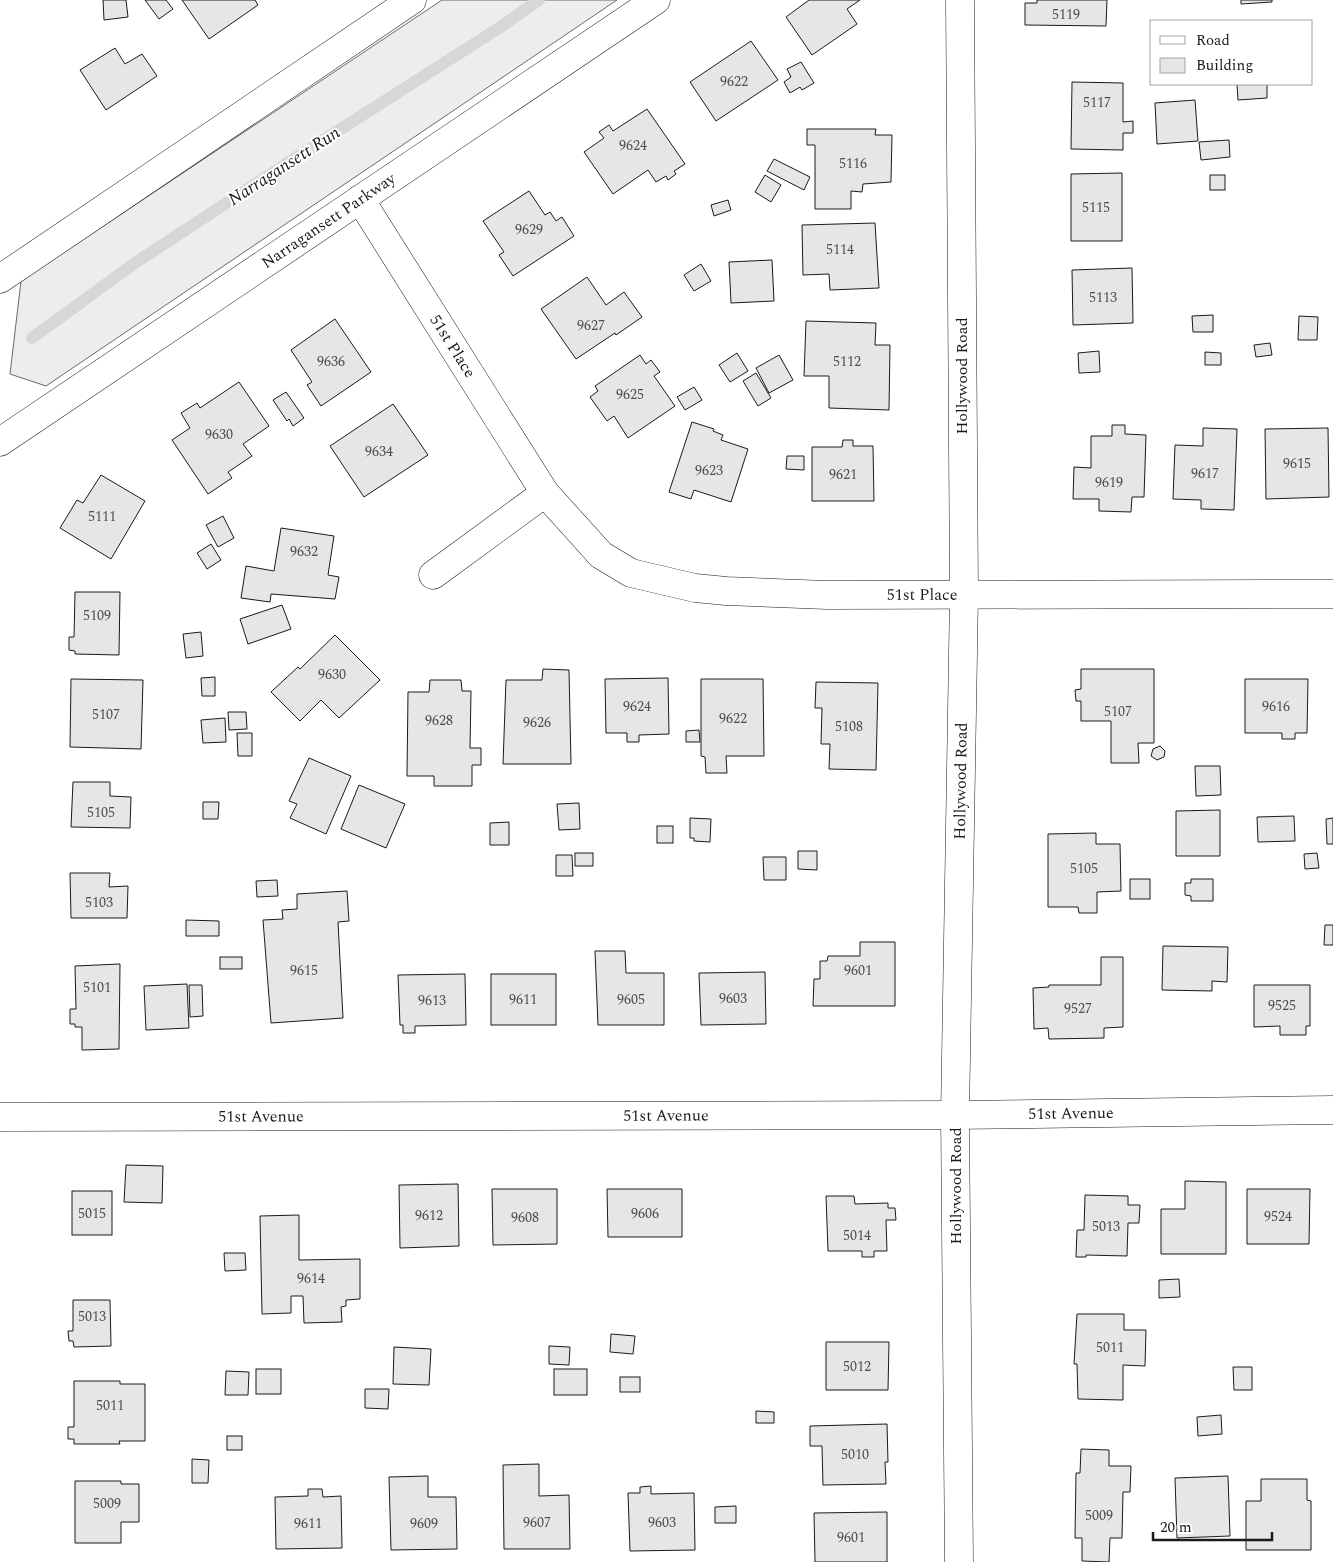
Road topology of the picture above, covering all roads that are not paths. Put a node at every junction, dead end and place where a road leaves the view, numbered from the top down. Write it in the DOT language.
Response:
graph roads {
  1 [pos="412,0"];
  2 [pos="656,0"];
  3 [pos="960,0"];
  4 [pos="360,199"];
  5 [pos="0,279"];
  6 [pos="0,442"];
  7 [pos="545,493"];
  8 [pos="433,575"];
  9 [pos="1333,594"];
  10 [pos="964,595"];
  11 [pos="1333,1110"];
  12 [pos="955,1115"];
  13 [pos="0,1117"];
  14 [pos="958,1562"];
  1 -- 5 [label="street"];
  2 -- 4 [label="street, Narragansett Parkway"];
  3 -- 10 [label="street, Hollywood Road"];
  4 -- 6 [label="street, Narragansett Parkway"];
  4 -- 7 [label="street, 51st Place"];
  7 -- 8 [label="street"];
  7 -- 10 [label="street, 51st Place"];
  9 -- 10 [label="street, 51st Place"];
  10 -- 12 [label="street, Hollywood Road"];
  11 -- 12 [label="street, 51st Avenue"];
  12 -- 13 [label="street, 51st Avenue"];
  12 -- 14 [label="street, Hollywood Road"];
}
